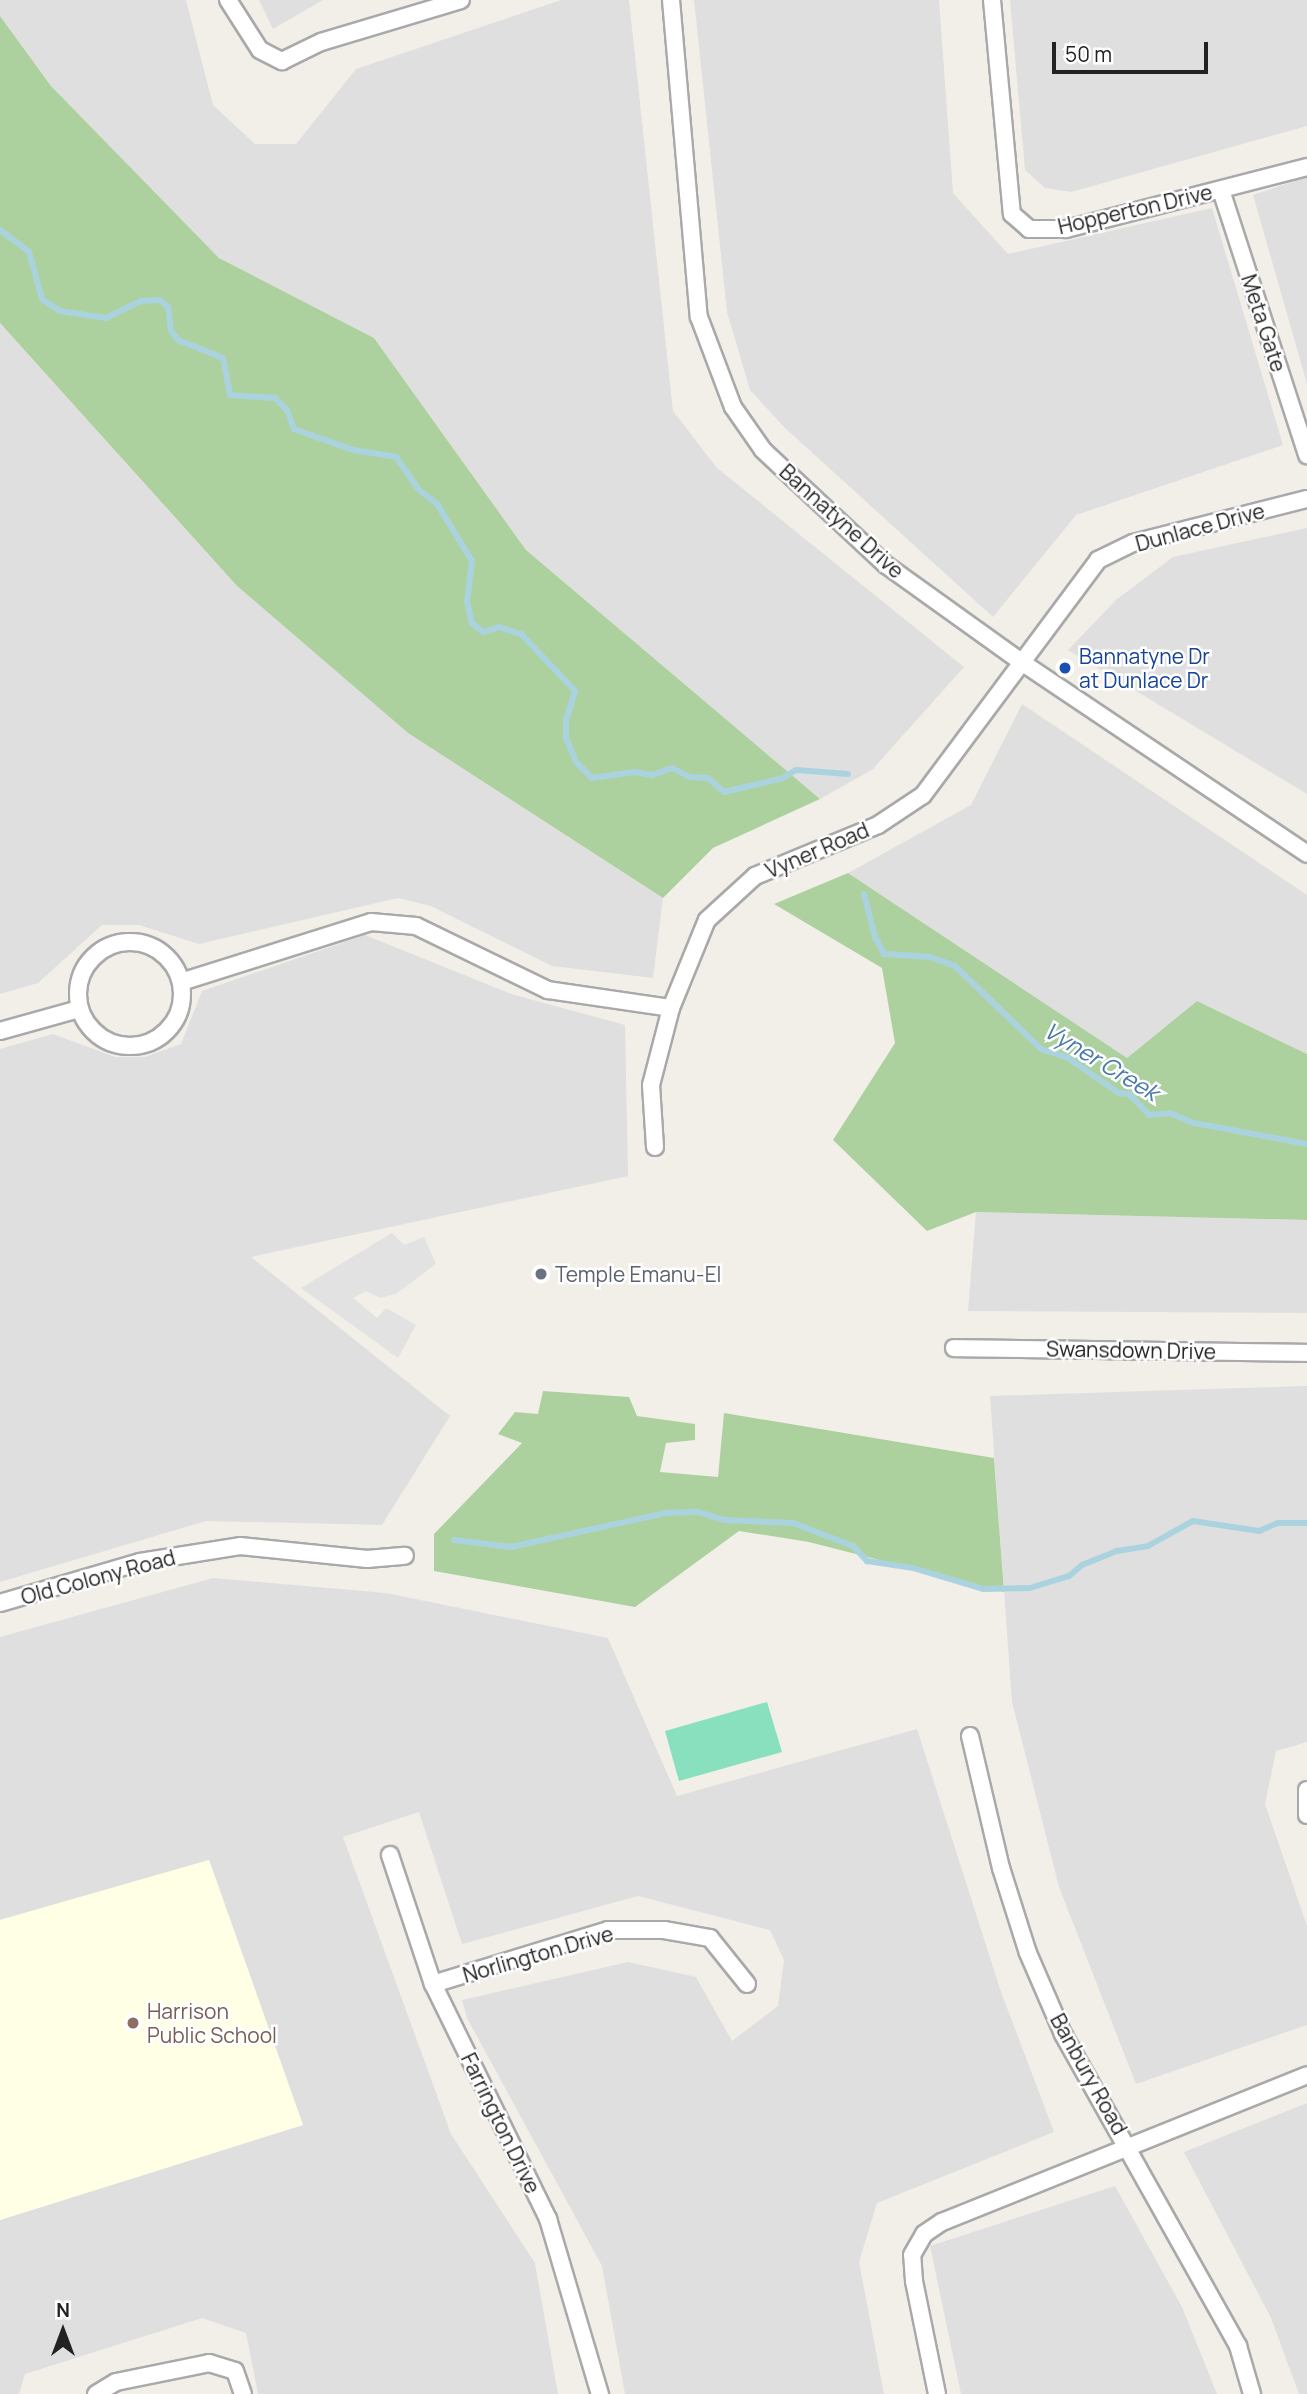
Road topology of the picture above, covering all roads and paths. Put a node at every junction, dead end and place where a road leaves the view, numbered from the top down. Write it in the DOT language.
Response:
graph roads {
  1 [pos="228,0"];
  2 [pos="461,0"];
  3 [pos="671,0"];
  4 [pos="992,0"];
  5 [pos="1307,167"];
  6 [pos="1221,190"];
  7 [pos="1307,455"];
  8 [pos="1307,499"];
  9 [pos="1023,663"];
  10 [pos="1307,854"];
  11 [pos="181,982"];
  12 [pos="671,1008"];
  13 [pos="79,1009"];
  14 [pos="0,1031"];
  15 [pos="655,1147"];
  16 [pos="954,1348"];
  17 [pos="1307,1353"];
  18 [pos="405,1556"];
  19 [pos="0,1602"];
  20 [pos="970,1736"];
  21 [pos="1307,1790"];
  22 [pos="1307,1815"];
  23 [pos="390,1855"];
  24 [pos="433,1984"];
  25 [pos="747,1984"];
  26 [pos="1307,2075"];
  27 [pos="1130,2147"];
  28 [pos="96,2394"];
  29 [pos="243,2394"];
  30 [pos="600,2394"];
  31 [pos="937,2394"];
  32 [pos="1252,2394"];
  1 -- 2 [label="street"];
  3 -- 9 [label="street, Bannatyne Drive"];
  4 -- 6 [label="street, Hopperton Drive"];
  5 -- 6 [label="street, Hopperton Drive"];
  6 -- 7 [label="street, Meta Gate"];
  8 -- 9 [label="street, Dunlace Drive"];
  9 -- 10 [label="street, Bannatyne Drive"];
  9 -- 12 [label="street, Vyner Road"];
  11 -- 12 [label="street"];
  11 -- 13 [label="street"];
  11 -- 13 [label="street"];
  12 -- 15 [label="street, Vyner Road"];
  13 -- 14 [label="street"];
  16 -- 17 [label="street, Swansdown Drive"];
  18 -- 19 [label="street, Old Colony Road"];
  20 -- 27 [label="street, Banbury Road"];
  21 -- 22 [label="street"];
  23 -- 24 [label="street, Farrington Drive"];
  24 -- 25 [label="street, Norlington Drive"];
  24 -- 30 [label="street, Farrington Drive"];
  26 -- 27 [label="street"];
  27 -- 31 [label="street"];
  27 -- 32 [label="street, Banbury Road"];
  28 -- 29 [label="street"];
}
